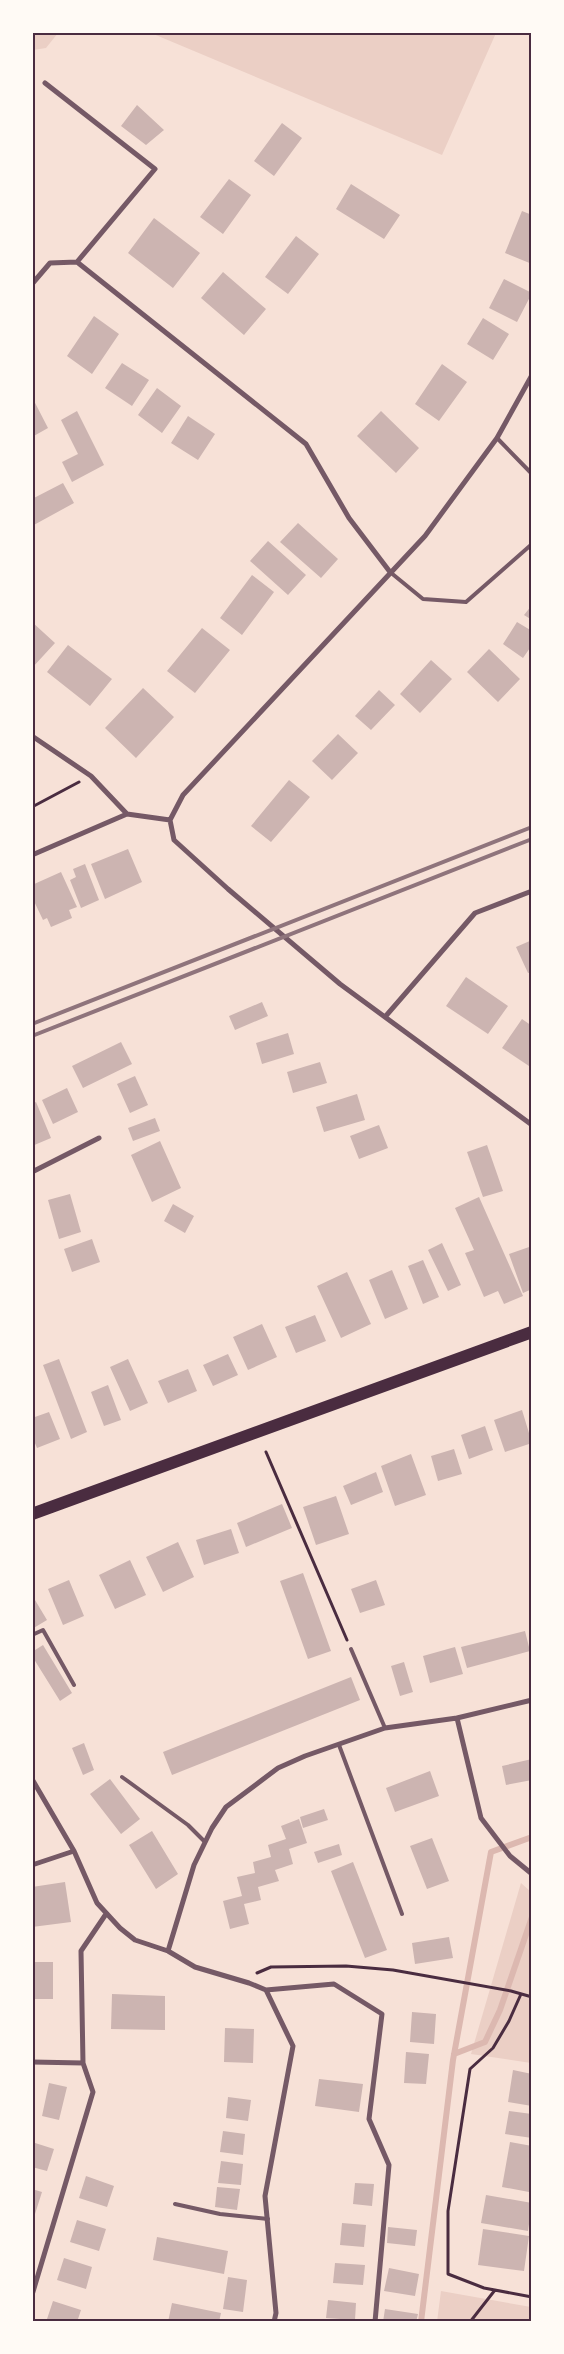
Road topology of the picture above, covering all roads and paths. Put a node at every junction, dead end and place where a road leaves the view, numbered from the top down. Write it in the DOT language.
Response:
graph roads {
  1 [pos="45,83"];
  2 [pos="77,262"];
  3 [pos="32,284"];
  4 [pos="532,375"];
  5 [pos="497,438"];
  6 [pos="532,474"];
  7 [pos="532,544"];
  8 [pos="390,572"];
  9 [pos="32,736"];
  10 [pos="91,776"];
  11 [pos="32,807"];
  12 [pos="127,814"];
  13 [pos="170,820"];
  14 [pos="32,855"];
  15 [pos="532,891"];
  16 [pos="385,1017"];
  17 [pos="532,1125"];
  18 [pos="99,1138"];
  19 [pos="32,1172"];
  20 [pos="532,1332"];
  21 [pos="266,1452"];
  22 [pos="32,1514"];
  23 [pos="32,1635"];
  24 [pos="351,1649"];
  25 [pos="74,1685"];
  26 [pos="532,1700"];
  27 [pos="457,1718"];
  28 [pos="385,1728"];
  29 [pos="339,1745"];
  30 [pos="122,1777"];
  31 [pos="32,1779"];
  32 [pos="204,1841"];
  33 [pos="74,1851"];
  34 [pos="32,1865"];
  35 [pos="532,1874"];
  36 [pos="106,1914"];
  37 [pos="402,1914"];
  38 [pos="168,1951"];
  39 [pos="249,1982"];
  40 [pos="266,1990"];
  41 [pos="521,1994"];
  42 [pos="532,1997"];
  43 [pos="32,2062"];
  44 [pos="83,2063"];
  45 [pos="175,2204"];
  46 [pos="268,2219"];
  47 [pos="495,2290"];
  48 [pos="32,2296"];
  49 [pos="532,2297"];
  50 [pos="274,2322"];
  51 [pos="375,2322"];
  52 [pos="470,2322"];
  1 -- 2 [label="street"];
  2 -- 3 [label="street"];
  2 -- 8 [label="street"];
  4 -- 5 [label="street"];
  5 -- 6 [label="lane"];
  5 -- 8 [label="street"];
  7 -- 8 [label="lane"];
  8 -- 13 [label="street"];
  9 -- 10 [label="street"];
  10 -- 11 [label="path"];
  10 -- 12 [label="street"];
  12 -- 13 [label="street"];
  12 -- 14 [label="street"];
  13 -- 16 [label="street"];
  15 -- 16 [label="street"];
  16 -- 17 [label="street"];
  18 -- 19 [label="street"];
  20 -- 22 [label="main road"];
  21 -- 24 [label="path"];
  23 -- 25 [label="lane"];
  24 -- 28 [label="lane"];
  26 -- 27 [label="street"];
  27 -- 28 [label="street"];
  27 -- 35 [label="street"];
  28 -- 29 [label="street"];
  29 -- 32 [label="street"];
  29 -- 37 [label="lane"];
  30 -- 32 [label="lane"];
  31 -- 33 [label="street"];
  32 -- 38 [label="street"];
  33 -- 34 [label="street"];
  33 -- 36 [label="street"];
  36 -- 38 [label="street"];
  36 -- 44 [label="street"];
  38 -- 39 [label="street"];
  39 -- 40 [label="street"];
  39 -- 41 [label="path"];
  40 -- 46 [label="street"];
  40 -- 51 [label="street"];
  41 -- 42 [label="path"];
  41 -- 47 [label="path"];
  43 -- 44 [label="street"];
  44 -- 48 [label="street"];
  45 -- 46 [label="lane"];
  46 -- 50 [label="street"];
  47 -- 49 [label="path"];
  47 -- 52 [label="path"];
}
